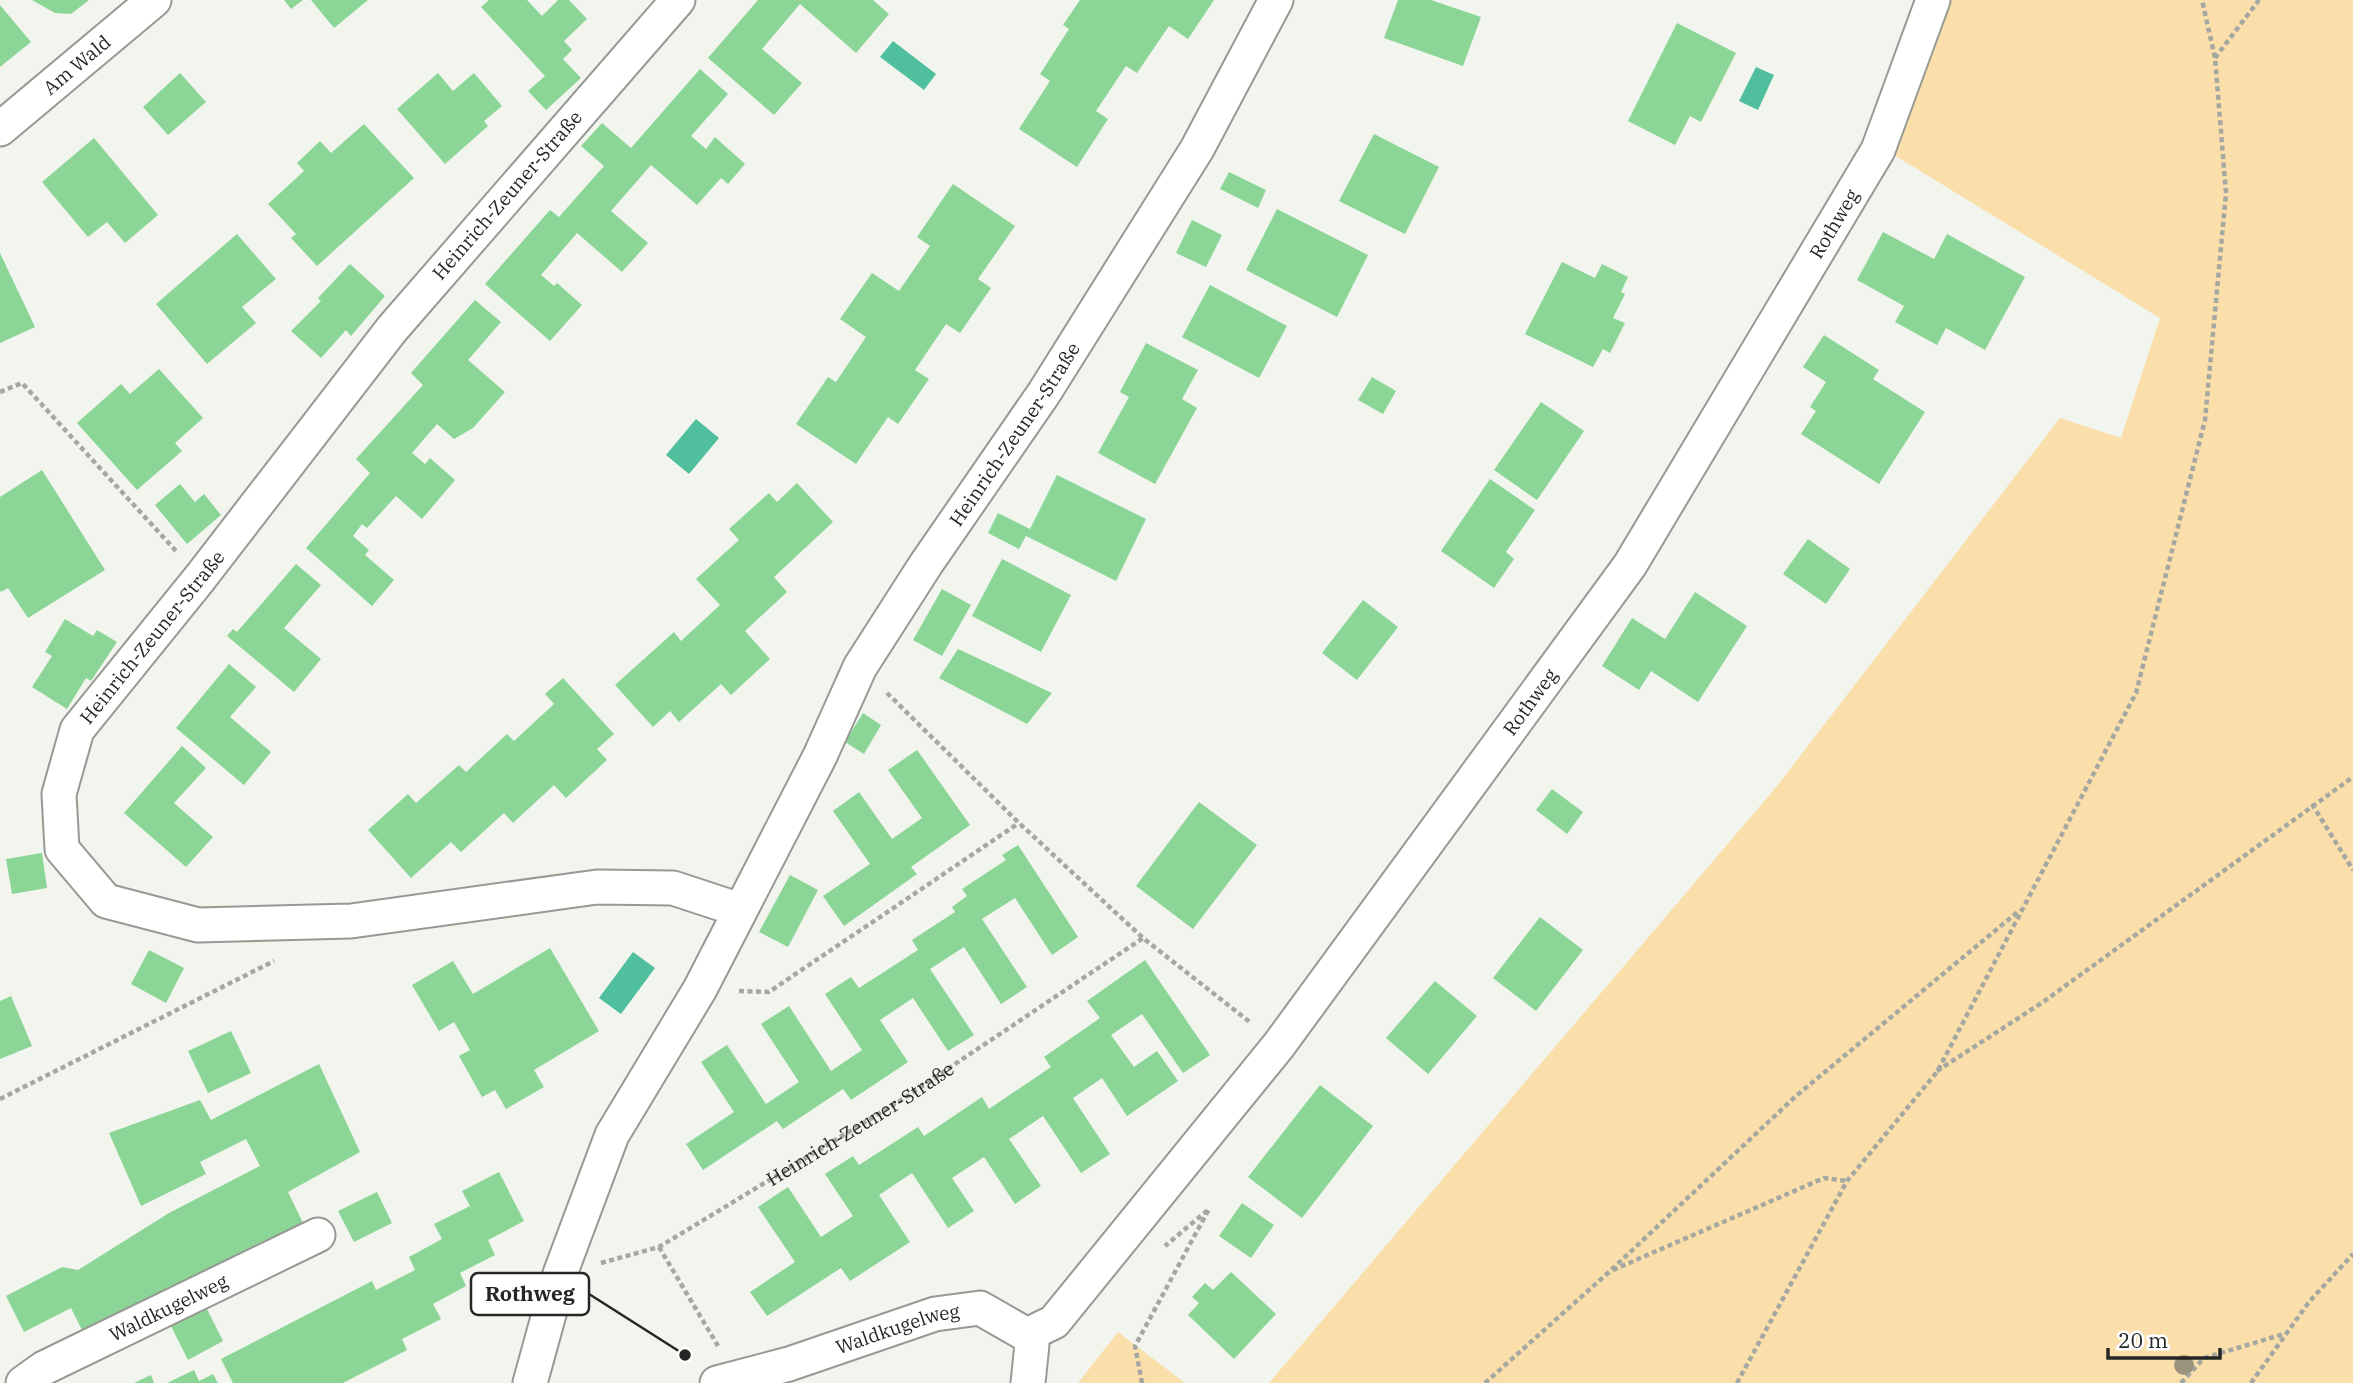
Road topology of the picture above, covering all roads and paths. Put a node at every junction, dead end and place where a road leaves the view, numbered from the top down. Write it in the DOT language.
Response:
graph roads {
  1 [pos="153,0"];
  2 [pos="678,0"];
  3 [pos="1276,0"];
  4 [pos="1933,0"];
  5 [pos="2202,0"];
  6 [pos="2259,0"];
  7 [pos="2215,58"];
  8 [pos="0,129"];
  9 [pos="0,392"];
  10 [pos="200,578"];
  11 [pos="860,667"];
  12 [pos="2353,777"];
  13 [pos="2312,804"];
  14 [pos="1019,823"];
  15 [pos="2353,870"];
  16 [pos="2023,907"];
  17 [pos="740,910"];
  18 [pos="1143,938"];
  19 [pos="278,958"];
  20 [pos="700,989"];
  21 [pos="1279,1045"];
  22 [pos="1937,1072"];
  23 [pos="0,1100"];
  24 [pos="1847,1181"];
  25 [pos="318,1236"];
  26 [pos="659,1247"];
  27 [pos="1156,1254"];
  28 [pos="2353,1254"];
  29 [pos="1609,1272"];
  30 [pos="560,1275"];
  31 [pos="2286,1333"];
  32 [pos="1027,1335"];
  33 [pos="727,1380"];
  34 [pos="23,1383"];
  35 [pos="530,1383"];
  36 [pos="1028,1383"];
  37 [pos="1142,1383"];
  38 [pos="1485,1383"];
  39 [pos="1737,1383"];
  40 [pos="2181,1383"];
  41 [pos="2251,1383"];
  1 -- 8 [label="street, Am Wald"];
  2 -- 10 [label="street, Heinrich-Zeuner-Straße"];
  3 -- 11 [label="street, Heinrich-Zeuner-Straße"];
  4 -- 21 [label="street, Rothweg"];
  5 -- 7 [label="path"];
  6 -- 7 [label="path"];
  7 -- 16 [label="path"];
  9 -- 10 [label="path"];
  10 -- 17 [label="street, Heinrich-Zeuner-Straße"];
  11 -- 14 [label="path"];
  11 -- 17 [label="street, Heinrich-Zeuner-Straße"];
  12 -- 13 [label="path"];
  13 -- 15 [label="path"];
  13 -- 22 [label="path"];
  14 -- 18 [label="path"];
  14 -- 20 [label="path"];
  16 -- 22 [label="path"];
  16 -- 29 [label="path"];
  17 -- 20 [label="street, Heinrich-Zeuner-Straße"];
  18 -- 21 [label="path"];
  18 -- 26 [label="path, Heinrich-Zeuner-Straße"];
  19 -- 23 [label="path"];
  20 -- 30 [label="street, Heinrich-Zeuner-Straße"];
  21 -- 32 [label="street, Rothweg"];
  22 -- 24 [label="path"];
  24 -- 29 [label="path"];
  24 -- 39 [label="path"];
  25 -- 34 [label="street, Waldkugelweg"];
  26 -- 30 [label="path, Heinrich-Zeuner-Straße"];
  26 -- 33 [label="path"];
  27 -- 37 [label="path"];
  28 -- 31 [label="path"];
  29 -- 38 [label="path"];
  30 -- 35 [label="street, Heinrich-Zeuner-Straße"];
  31 -- 40 [label="path"];
  31 -- 41 [label="path"];
  32 -- 33 [label="street, Waldkugelweg"];
  32 -- 36 [label="street"];
}
